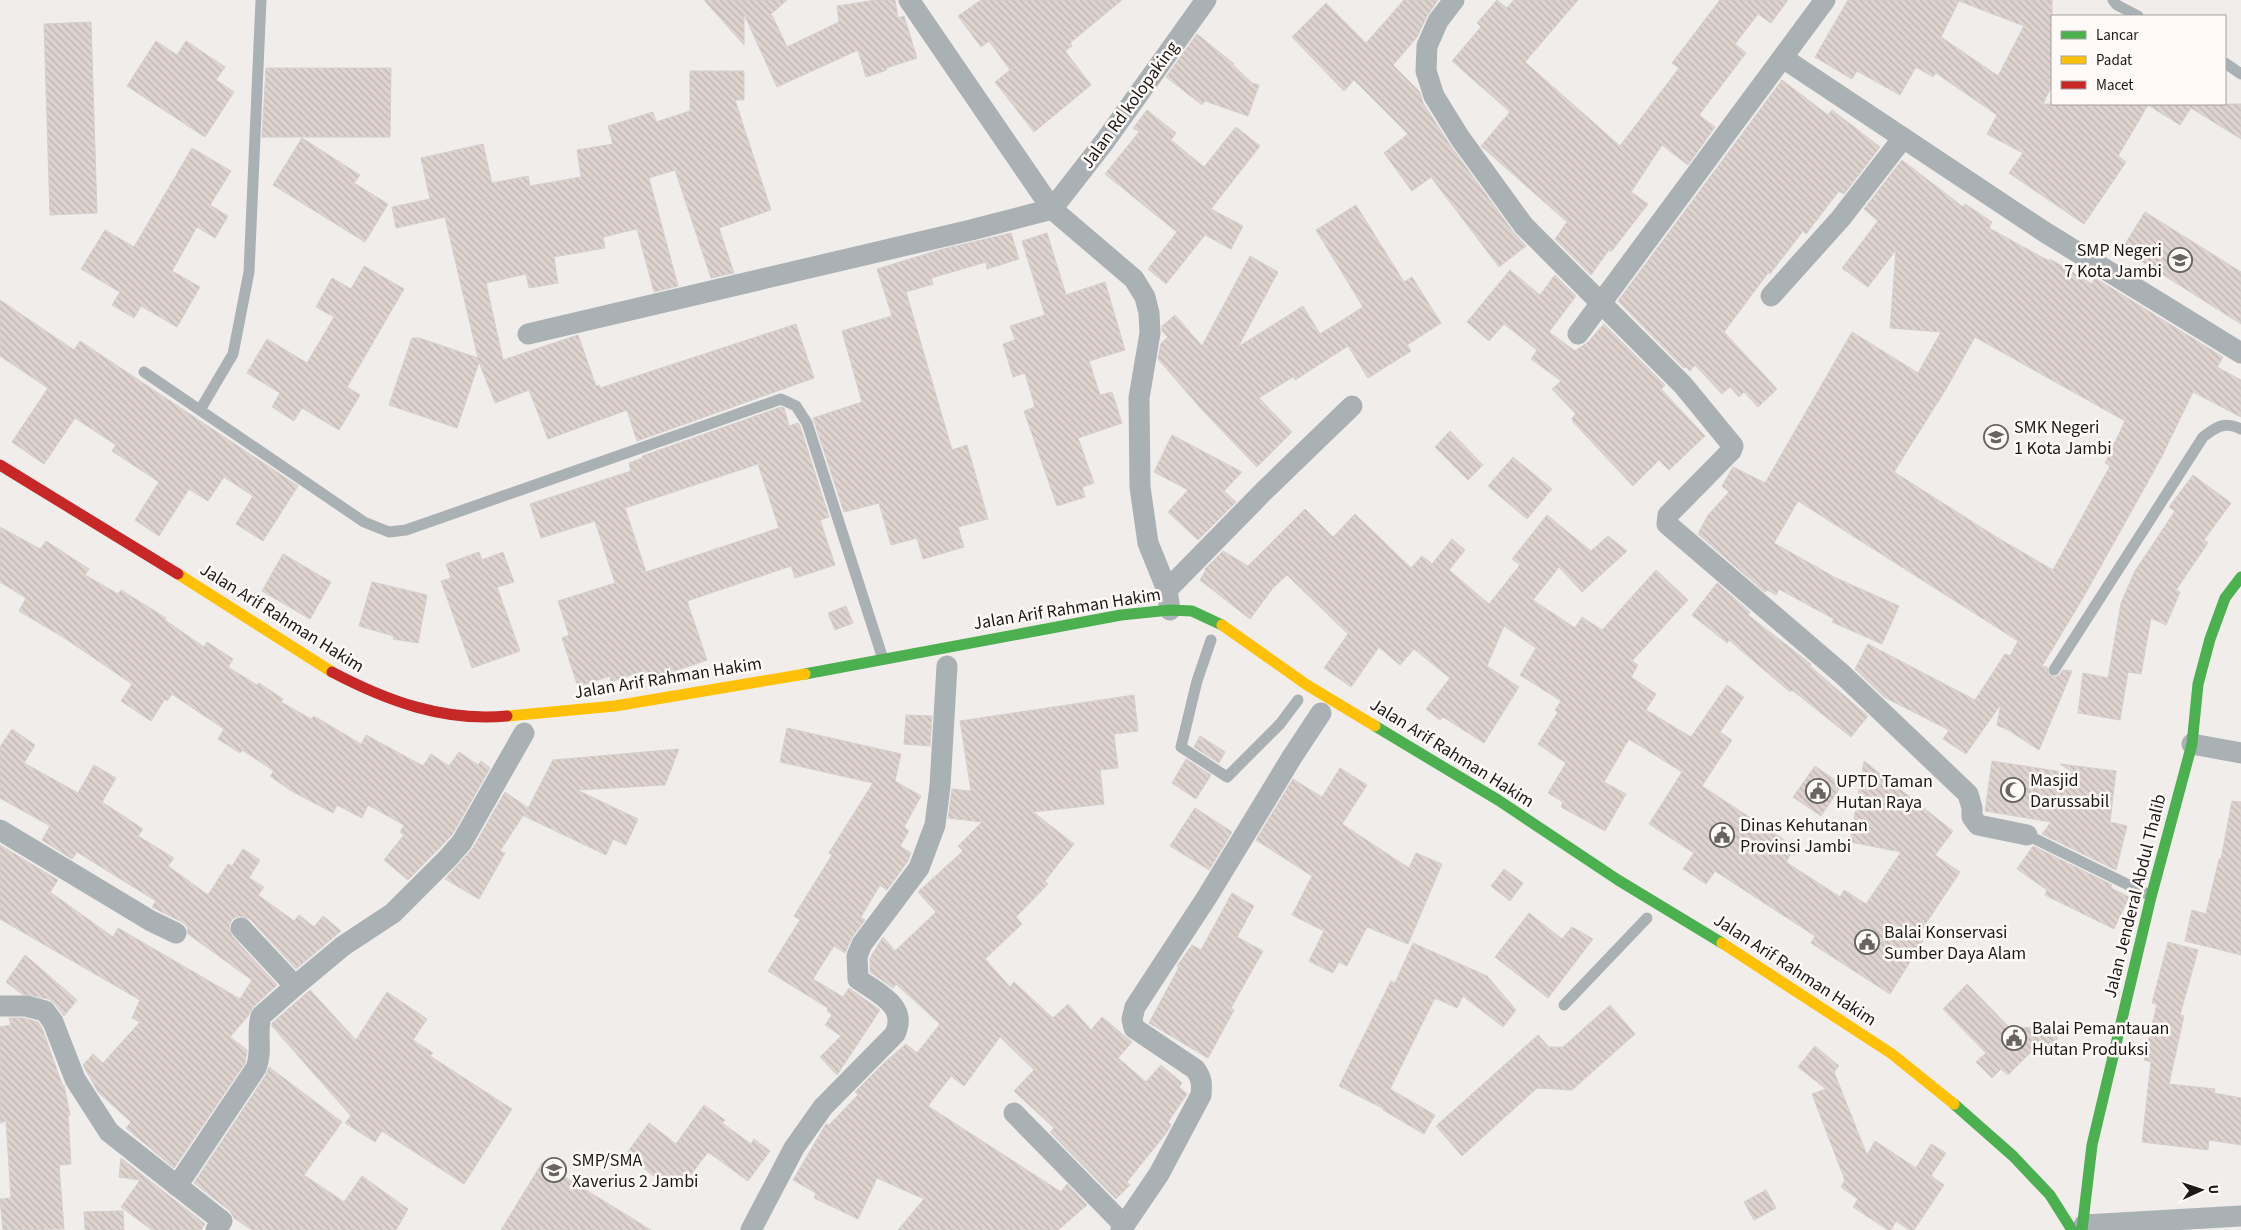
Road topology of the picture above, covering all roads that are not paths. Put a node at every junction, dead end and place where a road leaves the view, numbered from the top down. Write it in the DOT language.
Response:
graph roads {
  1 [pos="261,0"];
  2 [pos="909,0"];
  3 [pos="1206,0"];
  4 [pos="1454,0"];
  5 [pos="1825,0"];
  6 [pos="2113,0"];
  7 [pos="2136,15"];
  8 [pos="1783,58"];
  9 [pos="2226,64"];
  10 [pos="2241,74"];
  11 [pos="1903,138"];
  12 [pos="1052,209"];
  13 [pos="1771,296"];
  14 [pos="1602,304"];
  15 [pos="528,334"];
  16 [pos="1578,334"];
  17 [pos="2241,353"];
  18 [pos="144,372"];
  19 [pos="1352,406"];
  20 [pos="200,410"];
  21 [pos="2241,429"];
  22 [pos="0,465"];
  23 [pos="2241,577"];
  24 [pos="1169,600"];
  25 [pos="1220,624"];
  26 [pos="1211,641"];
  27 [pos="884,664"];
  28 [pos="947,666"];
  29 [pos="2054,670"];
  30 [pos="1307,684"];
  31 [pos="1309,707"];
  32 [pos="521,734"];
  33 [pos="2192,744"];
  34 [pos="2241,753"];
  35 [pos="0,830"];
  36 [pos="2026,836"];
  37 [pos="2151,897"];
  38 [pos="1648,919"];
  39 [pos="242,928"];
  40 [pos="176,933"];
  41 [pos="295,986"];
  42 [pos="1564,1005"];
  43 [pos="0,1006"];
  44 [pos="1014,1112"];
  45 [pos="177,1186"];
  46 [pos="2241,1216"];
  47 [pos="225,1227"];
  48 [pos="1122,1227"];
  49 [pos="2080,1228"];
  50 [pos="751,1230"];
  1 -- 20 [label="lane"];
  2 -- 12 [label="street"];
  3 -- 12 [label="street, Jalan Rd kolopaking"];
  4 -- 14 [label="street"];
  5 -- 8 [label="street"];
  6 -- 7 [label="lane"];
  8 -- 11 [label="street"];
  8 -- 14 [label="street"];
  9 -- 10 [label="lane"];
  11 -- 13 [label="street"];
  11 -- 17 [label="street"];
  12 -- 15 [label="street"];
  12 -- 24 [label="street"];
  14 -- 16 [label="street"];
  14 -- 36 [label="street"];
  18 -- 20 [label="lane"];
  19 -- 24 [label="street"];
  20 -- 27 [label="lane"];
  21 -- 29 [label="lane"];
  22 -- 27 [label="main road, Jalan Arif Rahman Hakim"];
  23 -- 33 [label="main road, Jalan Jenderal Abdul Thalib"];
  24 -- 25 [label="main road, Jalan Arif Rahman Hakim"];
  24 -- 27 [label="main road, Jalan Arif Rahman Hakim"];
  25 -- 26 [label="main road"];
  25 -- 30 [label="main road, Jalan Arif Rahman Hakim"];
  26 -- 31 [label="lane"];
  28 -- 50 [label="street"];
  30 -- 31 [label="main road"];
  30 -- 49 [label="main road, Jalan Arif Rahman Hakim"];
  31 -- 48 [label="street"];
  32 -- 41 [label="street"];
  33 -- 34 [label="street"];
  33 -- 37 [label="main road, Jalan Jenderal Abdul Thalib"];
  35 -- 40 [label="street"];
  36 -- 37 [label="lane"];
  37 -- 49 [label="main road, Jalan Jenderal Abdul Thalib"];
  38 -- 42 [label="lane"];
  39 -- 41 [label="street"];
  41 -- 45 [label="street"];
  43 -- 45 [label="street"];
  44 -- 48 [label="street"];
  45 -- 47 [label="street"];
  46 -- 49 [label="street"];
}
